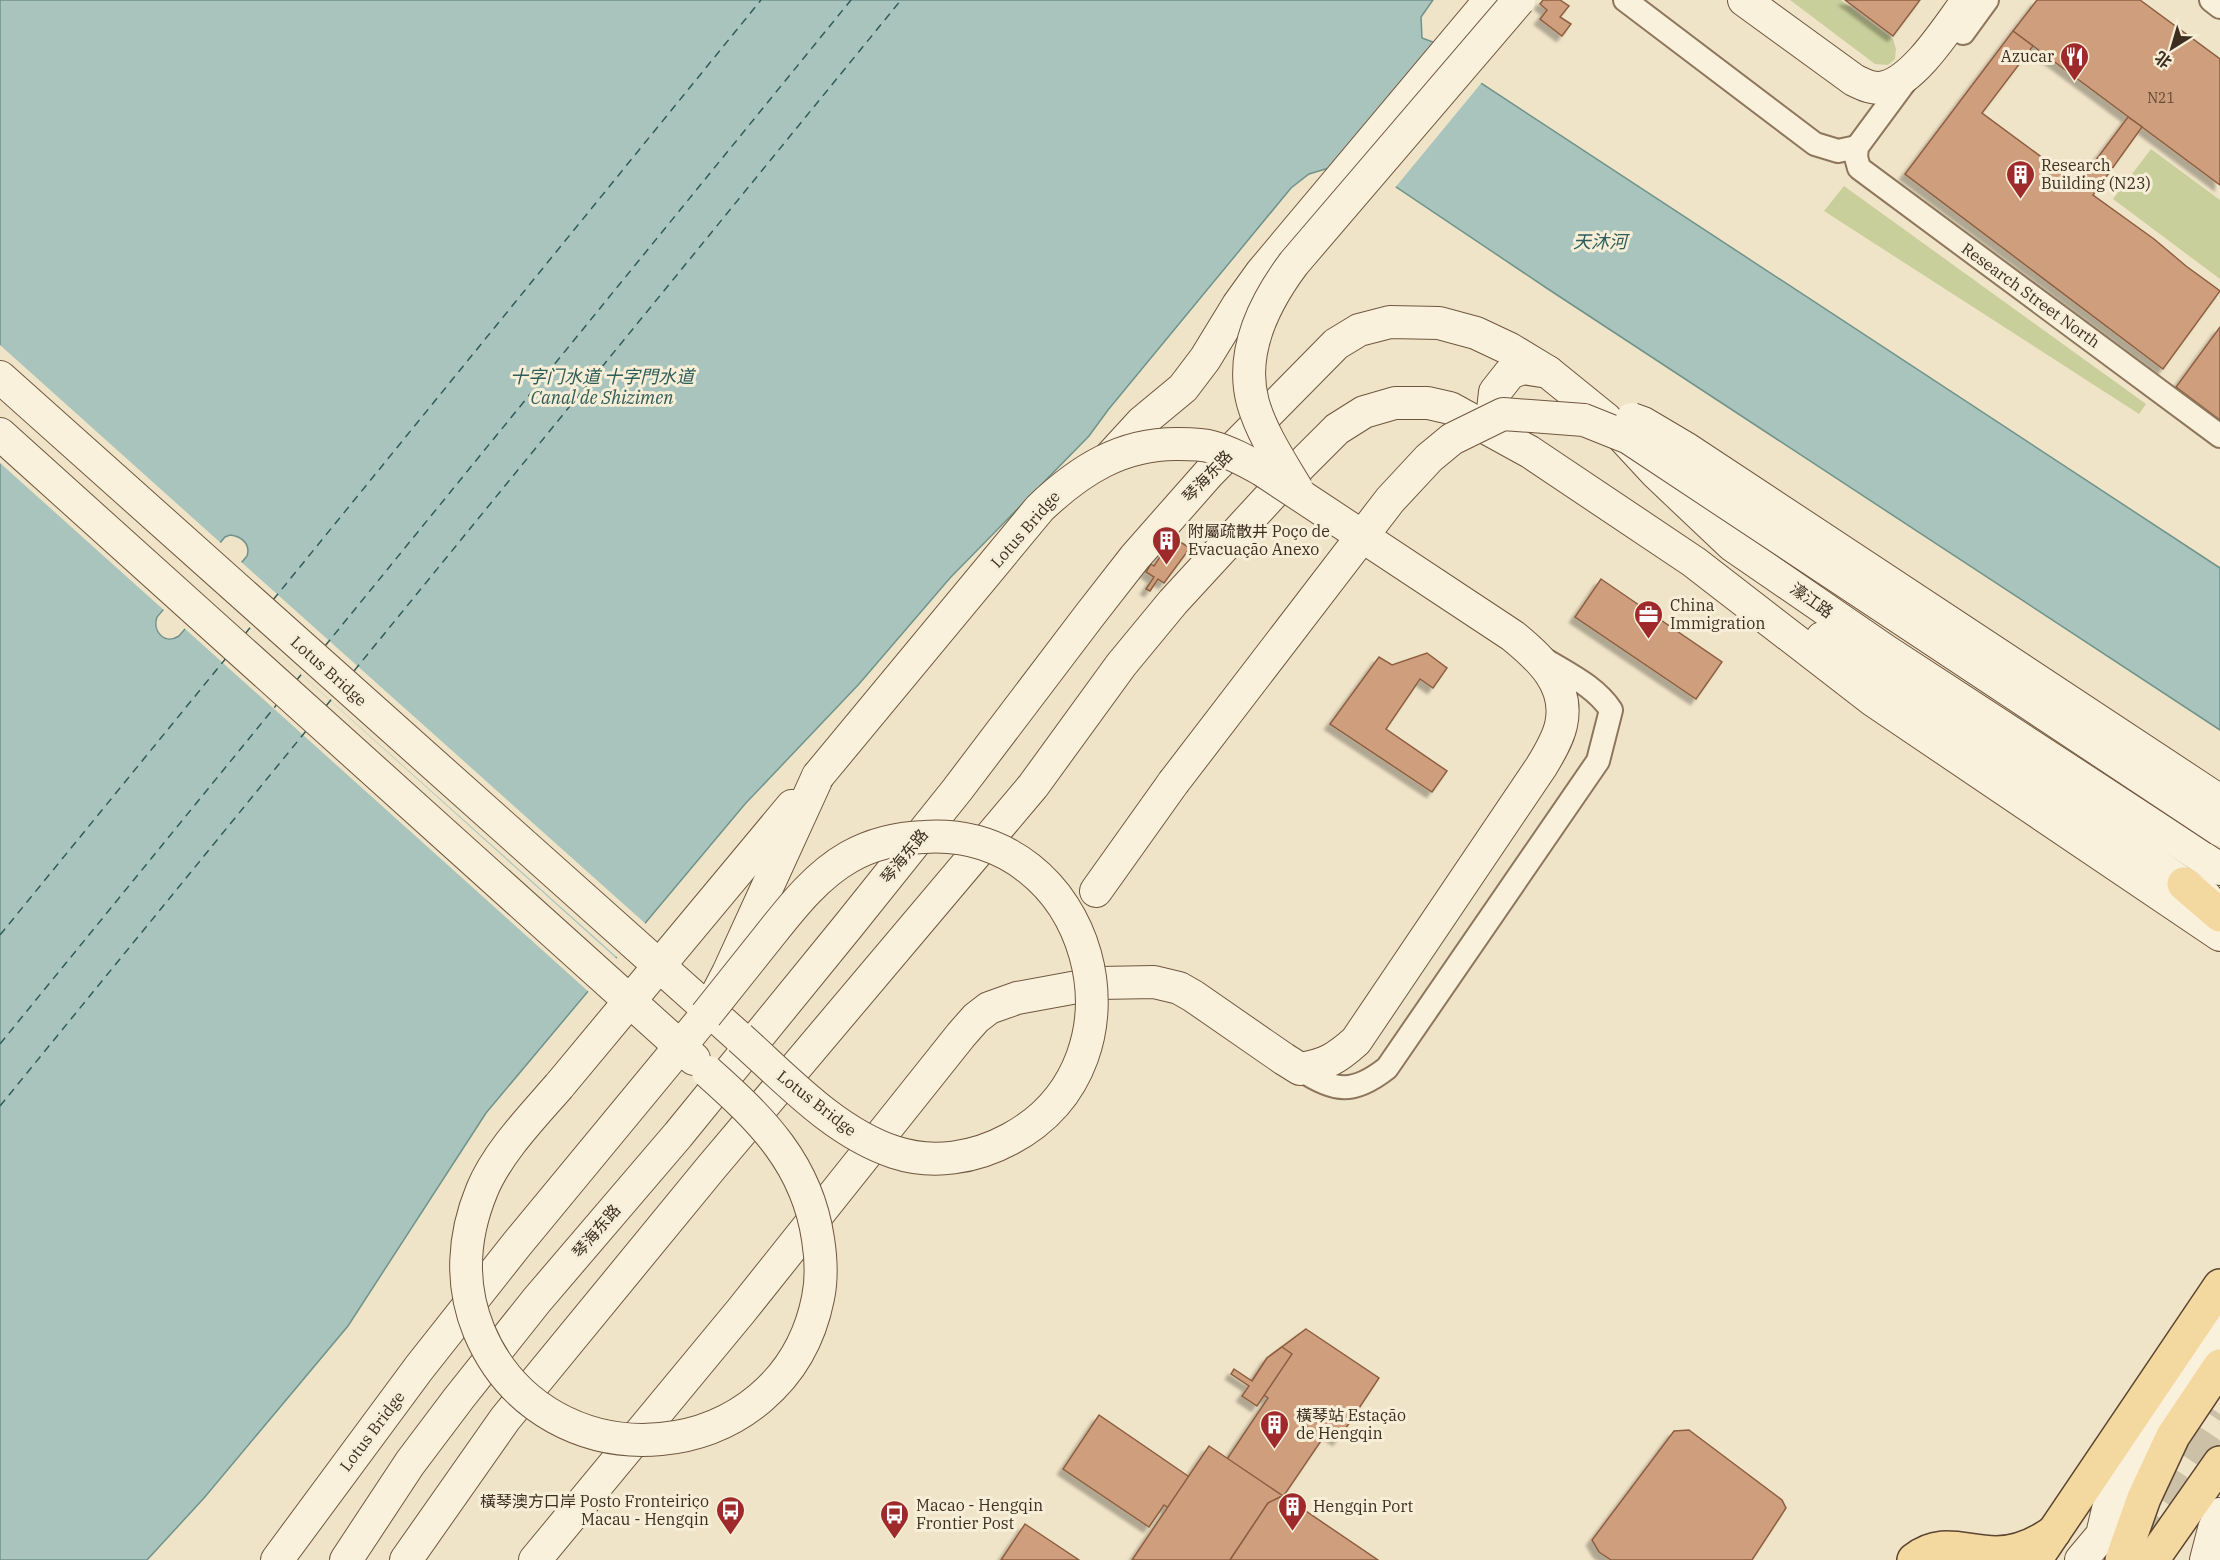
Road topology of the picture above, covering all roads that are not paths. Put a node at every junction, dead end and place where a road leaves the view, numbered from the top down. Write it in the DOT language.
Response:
graph roads {
  1 [pos="1490,0"];
  2 [pos="1519,0"];
  3 [pos="1625,0"];
  4 [pos="1744,0"];
  5 [pos="1968,0"];
  6 [pos="1987,0"];
  7 [pos="2211,0"];
  8 [pos="2220,7"];
  9 [pos="1937,41"];
  10 [pos="1914,70"];
  11 [pos="1858,158"];
  12 [pos="1548,372"];
  13 [pos="0,376"];
  14 [pos="1503,414"];
  15 [pos="0,434"];
  16 [pos="2220,436"];
  17 [pos="1530,452"];
  18 [pos="1109,458"];
  19 [pos="1302,497"];
  20 [pos="1694,562"];
  21 [pos="312,656"];
  22 [pos="1538,656"];
  23 [pos="1879,660"];
  24 [pos="283,688"];
  25 [pos="818,776"];
  26 [pos="2220,801"];
  27 [pos="2220,830"];
  28 [pos="2220,869"];
  29 [pos="2184,884"];
  30 [pos="1096,891"];
  31 [pos="2220,905"];
  32 [pos="2220,915"];
  33 [pos="2220,935"];
  34 [pos="706,1015"];
  35 [pos="1300,1069"];
  36 [pos="2220,1286"];
  37 [pos="2220,1328"];
  38 [pos="2220,1366"];
  39 [pos="2220,1463"];
  40 [pos="2220,1514"];
  41 [pos="2054,1532"];
  42 [pos="276,1560"];
  43 [pos="346,1560"];
  44 [pos="406,1560"];
  45 [pos="535,1560"];
  46 [pos="1914,1560"];
  47 [pos="2035,1560"];
  48 [pos="2081,1560"];
  49 [pos="2122,1560"];
  50 [pos="2152,1560"];
  51 [pos="2206,1560"];
  1 -- 18 [label="main road"];
  2 -- 19 [label="main road, bridge"];
  3 -- 11 [label="street"];
  4 -- 10 [label="main road"];
  5 -- 9 [label="main road"];
  6 -- 9 [label="street"];
  7 -- 8 [label="street"];
  9 -- 10 [label="main road"];
  10 -- 11 [label="street"];
  11 -- 16 [label="street, Research Street North"];
  12 -- 17 [label="main road"];
  12 -- 23 [label="main road, 濠江路"];
  12 -- 43 [label="main road, 琴海东路"];
  13 -- 21 [label="main road, Lotus Bridge"];
  14 -- 26 [label="main road, bridge"];
  14 -- 27 [label="main road, bridge"];
  14 -- 30 [label="main road, bridge"];
  15 -- 24 [label="main road, Lotus Bridge"];
  17 -- 20 [label="main road"];
  17 -- 44 [label="main road"];
  18 -- 19 [label="main road, Lotus Bridge, bridge"];
  18 -- 25 [label="main road, Lotus Bridge, bridge"];
  19 -- 22 [label="main road, Lotus Bridge, bridge"];
  20 -- 23 [label="main road"];
  20 -- 33 [label="main road"];
  21 -- 24 [label="main road"];
  21 -- 34 [label="main road, Lotus Bridge, bridge"];
  22 -- 35 [label="main road, Lotus Bridge, bridge"];
  22 -- 35 [label="street, bridge"];
  23 -- 28 [label="main road, 濠江路"];
  23 -- 29 [label="main road, 濠江路"];
  24 -- 25 [label="main road, Lotus Bridge, bridge"];
  25 -- 34 [label="main road, Lotus Bridge, bridge"];
  29 -- 31 [label="main road, 濠江路"];
  29 -- 32 [label="main road"];
  34 -- 42 [label="main road, Lotus Bridge, bridge"];
  35 -- 45 [label="main road, bridge"];
  36 -- 41 [label="main road"];
  37 -- 48 [label="main road"];
  38 -- 49 [label="main road"];
  39 -- 50 [label="main road"];
  40 -- 51 [label="main road"];
  41 -- 46 [label="main road"];
  41 -- 47 [label="main road"];
}
